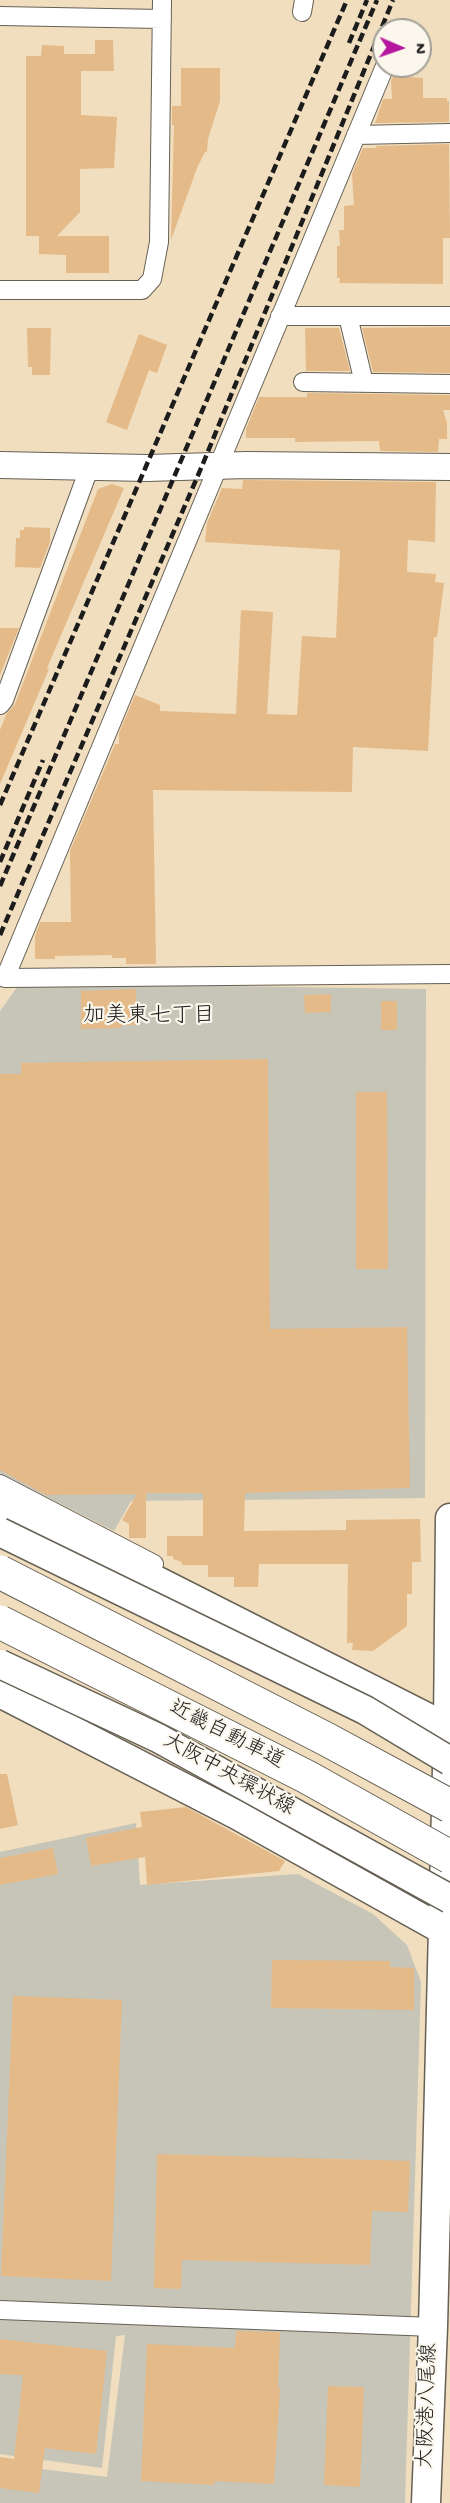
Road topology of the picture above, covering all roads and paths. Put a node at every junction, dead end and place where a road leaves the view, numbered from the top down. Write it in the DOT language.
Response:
graph roads {
  1 [pos="162,0"];
  2 [pos="0,16"];
  3 [pos="162,19"];
  4 [pos="380,78"];
  5 [pos="450,133"];
  6 [pos="356,135"];
  7 [pos="0,290"];
  8 [pos="280,316"];
  9 [pos="348,316"];
  10 [pos="450,316"];
  11 [pos="303,382"];
  12 [pos="364,383"];
  13 [pos="450,384"];
  14 [pos="0,465"];
  15 [pos="90,466"];
  16 [pos="218,466"];
  17 [pos="450,467"];
  18 [pos="0,705"];
  19 [pos="450,974"];
  20 [pos="0,1484"];
  21 [pos="0,1505"];
  22 [pos="450,1518"];
  23 [pos="0,1532"];
  24 [pos="0,1572"];
  25 [pos="0,1622"];
  26 [pos="309,1658"];
  27 [pos="0,1664"];
  28 [pos="0,1693"];
  29 [pos="0,1704"];
  30 [pos="449,1728"];
  31 [pos="450,1761"];
  32 [pos="450,1806"];
  33 [pos="237,1815"];
  34 [pos="450,1857"];
  35 [pos="450,1899"];
  36 [pos="446,1931"];
  37 [pos="0,2310"];
  38 [pos="433,2327"];
  39 [pos="426,2503"];
  1 -- 3 [label="street"];
  2 -- 3 [label="street"];
  3 -- 7 [label="street"];
  4 -- 6 [label="street"];
  5 -- 6 [label="street"];
  6 -- 8 [label="street"];
  8 -- 9 [label="street"];
  8 -- 16 [label="street"];
  9 -- 10 [label="street"];
  9 -- 12 [label="street"];
  11 -- 12 [label="street"];
  12 -- 13 [label="street"];
  14 -- 15 [label="street"];
  15 -- 16 [label="street"];
  15 -- 18 [label="street"];
  16 -- 17 [label="street"];
  16 -- 19 [label="street"];
  20 -- 26 [label="street"];
  21 -- 26 [label="main road"];
  22 -- 30 [label="main road, 大阪港八尾線"];
  23 -- 31 [label="main road, bridge"];
  24 -- 32 [label="highway, 近畿自動車道, bridge"];
  25 -- 34 [label="highway, 近畿自動車道, bridge"];
  26 -- 30 [label="main road"];
  27 -- 35 [label="main road, 大阪中央環状線, bridge"];
  28 -- 33 [label="main road"];
  29 -- 33 [label="street"];
  30 -- 36 [label="main road, 大阪港八尾線"];
  33 -- 36 [label="main road"];
  36 -- 38 [label="main road, 大阪港八尾線"];
  37 -- 38 [label="street"];
  38 -- 39 [label="main road, 大阪港八尾線"];
}
